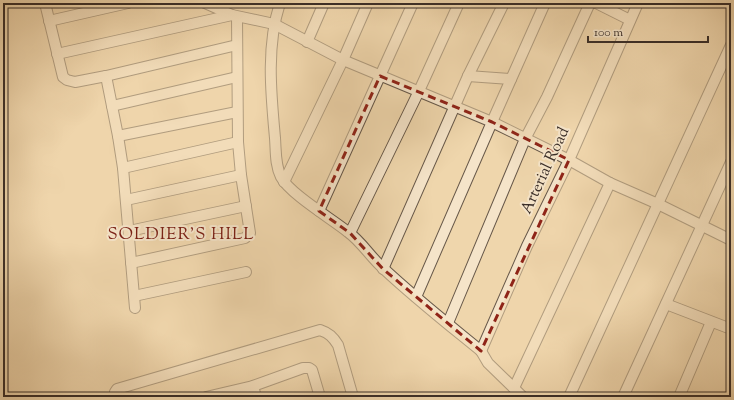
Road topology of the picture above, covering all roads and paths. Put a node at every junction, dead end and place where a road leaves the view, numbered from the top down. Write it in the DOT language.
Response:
graph roads {
  1 [pos="45,3"];
  2 [pos="128,3"];
  3 [pos="205,3"];
  4 [pos="280,3"];
  5 [pos="324,3"];
  6 [pos="368,3"];
  7 [pos="413,3"];
  8 [pos="459,3"];
  9 [pos="504,3"];
  10 [pos="546,3"];
  11 [pos="590,3"];
  12 [pos="596,3"];
  13 [pos="638,3"];
  14 [pos="235,16"];
  15 [pos="630,20"];
  16 [pos="49,21"];
  17 [pos="274,24"];
  18 [pos="307,42"];
  19 [pos="237,45"];
  20 [pos="731,45"];
  21 [pos="57,54"];
  22 [pos="342,60"];
  23 [pos="106,76"];
  24 [pos="380,76"];
  25 [pos="468,76"];
  26 [pos="237,77"];
  27 [pos="511,79"];
  28 [pos="419,91"];
  29 [pos="112,106"];
  30 [pos="455,107"];
  31 [pos="237,112"];
  32 [pos="492,122"];
  33 [pos="118,136"];
  34 [pos="525,139"];
  35 [pos="238,142"];
  36 [pos="568,160"];
  37 [pos="731,162"];
  38 [pos="123,168"];
  39 [pos="241,175"];
  40 [pos="284,182"];
  41 [pos="610,183"];
  42 [pos="126,200"];
  43 [pos="658,204"];
  44 [pos="246,206"];
  45 [pos="319,210"];
  46 [pos="703,225"];
  47 [pos="129,231"];
  48 [pos="350,233"];
  49 [pos="731,240"];
  50 [pos="131,263"];
  51 [pos="383,269"];
  52 [pos="246,272"];
  53 [pos="134,296"];
  54 [pos="416,297"];
  55 [pos="666,304"];
  56 [pos="135,308"];
  57 [pos="711,322"];
  58 [pos="448,323"];
  59 [pos="731,329"];
  60 [pos="481,351"];
  61 [pos="253,386"];
  62 [pos="514,388"];
  63 [pos="212,396"];
  64 [pos="115,397"];
  65 [pos="256,397"];
  66 [pos="320,397"];
  67 [pos="353,397"];
  68 [pos="523,397"];
  69 [pos="568,397"];
  70 [pos="623,397"];
  71 [pos="679,397"];
  1 -- 16 [label="street"];
  2 -- 16 [label="street"];
  3 -- 14 [label="street"];
  4 -- 17 [label="street"];
  5 -- 18 [label="street"];
  6 -- 22 [label="street"];
  7 -- 24 [label="street"];
  8 -- 28 [label="street"];
  9 -- 25 [label="street"];
  10 -- 27 [label="street"];
  11 -- 34 [label="street"];
  12 -- 15 [label="street"];
  13 -- 15 [label="street, Arterial Road"];
  14 -- 17 [label="street"];
  14 -- 19 [label="street"];
  14 -- 21 [label="street"];
  15 -- 36 [label="street, Arterial Road"];
  16 -- 21 [label="street"];
  17 -- 18 [label="street"];
  17 -- 40 [label="street"];
  18 -- 22 [label="street"];
  19 -- 23 [label="street"];
  19 -- 26 [label="street"];
  20 -- 43 [label="street"];
  21 -- 23 [label="street"];
  22 -- 24 [label="street"];
  22 -- 40 [label="street"];
  23 -- 29 [label="street"];
  24 -- 28 [label="street"];
  24 -- 45 [label="street"];
  25 -- 27 [label="street"];
  25 -- 30 [label="street"];
  26 -- 29 [label="street"];
  26 -- 31 [label="street"];
  27 -- 32 [label="street"];
  28 -- 30 [label="street"];
  28 -- 48 [label="street"];
  29 -- 33 [label="street"];
  30 -- 32 [label="street"];
  30 -- 51 [label="street"];
  31 -- 33 [label="street"];
  31 -- 35 [label="street"];
  32 -- 34 [label="street"];
  32 -- 54 [label="street"];
  33 -- 38 [label="street"];
  34 -- 36 [label="street"];
  34 -- 58 [label="street"];
  35 -- 38 [label="street"];
  35 -- 39 [label="street"];
  36 -- 41 [label="street"];
  36 -- 60 [label="street, Arterial Road"];
  37 -- 46 [label="street"];
  38 -- 42 [label="street"];
  39 -- 42 [label="street"];
  39 -- 44 [label="street"];
  40 -- 45 [label="street"];
  41 -- 43 [label="street"];
  41 -- 62 [label="street"];
  42 -- 47 [label="street"];
  43 -- 46 [label="street"];
  43 -- 69 [label="street"];
  44 -- 47 [label="street"];
  44 -- 50 [label="street"];
  45 -- 48 [label="street"];
  46 -- 49 [label="street"];
  46 -- 55 [label="street"];
  47 -- 50 [label="street"];
  48 -- 51 [label="street"];
  50 -- 53 [label="street"];
  51 -- 54 [label="street"];
  52 -- 53 [label="street"];
  53 -- 56 [label="street"];
  54 -- 58 [label="street"];
  55 -- 57 [label="street"];
  55 -- 70 [label="street"];
  57 -- 59 [label="street"];
  57 -- 71 [label="street"];
  58 -- 60 [label="street"];
  60 -- 62 [label="street"];
  61 -- 63 [label="street"];
  61 -- 65 [label="street"];
  61 -- 66 [label="street"];
  62 -- 68 [label="street"];
  64 -- 67 [label="street"];
}
